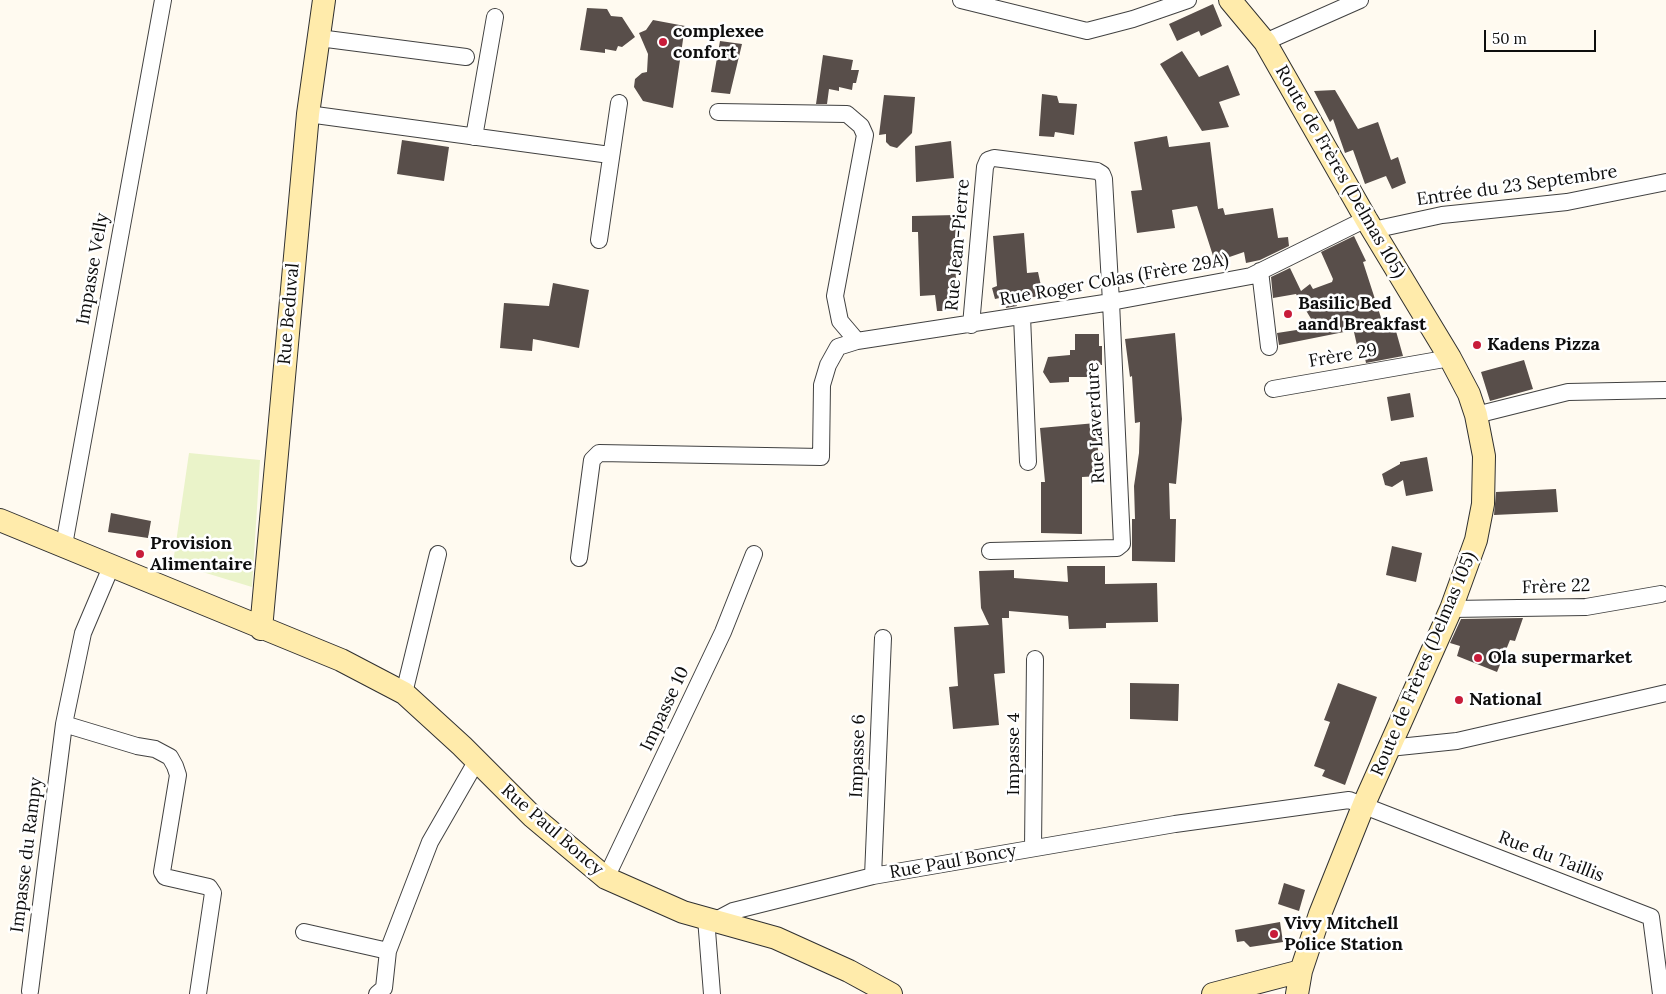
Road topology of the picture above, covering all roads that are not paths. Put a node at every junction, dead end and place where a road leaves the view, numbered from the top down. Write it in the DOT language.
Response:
graph roads {
  1 [pos="162,0"];
  2 [pos="324,0"];
  3 [pos="961,0"];
  4 [pos="1188,0"];
  5 [pos="1230,0"];
  6 [pos="1360,0"];
  7 [pos="495,17"];
  8 [pos="318,38"];
  9 [pos="1266,42"];
  10 [pos="466,57"];
  11 [pos="619,103"];
  12 [pos="718,112"];
  13 [pos="308,114"];
  14 [pos="474,137"];
  15 [pos="610,155"];
  16 [pos="1097,171"];
  17 [pos="1666,182"];
  18 [pos="1369,224"];
  19 [pos="599,240"];
  20 [pos="1260,272"];
  21 [pos="1111,302"];
  22 [pos="1022,316"];
  23 [pos="971,325"];
  24 [pos="857,341"];
  25 [pos="1269,347"];
  26 [pos="1450,358"];
  27 [pos="1273,389"];
  28 [pos="1666,390"];
  29 [pos="1476,415"];
  30 [pos="1028,462"];
  31 [pos="0,520"];
  32 [pos="64,545"];
  33 [pos="990,551"];
  34 [pos="438,554"];
  35 [pos="754,554"];
  36 [pos="579,558"];
  37 [pos="111,567"];
  38 [pos="1661,594"];
  39 [pos="1451,609"];
  40 [pos="261,629"];
  41 [pos="883,638"];
  42 [pos="1035,659"];
  43 [pos="404,693"];
  44 [pos="1666,693"];
  45 [pos="64,724"];
  46 [pos="1389,748"];
  47 [pos="476,762"];
  48 [pos="1364,804"];
  49 [pos="1034,848"];
  50 [pos="873,876"];
  51 [pos="606,878"];
  52 [pos="711,919"];
  53 [pos="304,932"];
  54 [pos="388,951"];
  55 [pos="1301,971"];
  56 [pos="30,991"];
  57 [pos="198,994"];
  58 [pos="377,994"];
  59 [pos="712,994"];
  60 [pos="891,994"];
  61 [pos="1213,994"];
  62 [pos="1297,994"];
  63 [pos="1661,994"];
  1 -- 32 [label="street, Impasse Velly"];
  2 -- 8 [label="street, Rue Beduval"];
  3 -- 4 [label="street"];
  5 -- 9 [label="street, Route de Frères (Delmas 105)"];
  6 -- 9 [label="street"];
  7 -- 14 [label="street"];
  8 -- 10 [label="street"];
  8 -- 13 [label="street, Rue Beduval"];
  9 -- 18 [label="street, Route de Frères (Delmas 105)"];
  11 -- 15 [label="street"];
  12 -- 24 [label="street"];
  13 -- 14 [label="street"];
  13 -- 40 [label="street, Rue Beduval"];
  14 -- 15 [label="street"];
  15 -- 19 [label="street"];
  16 -- 21 [label="street, Rue Laverdure"];
  16 -- 23 [label="street, Rue Jean-Pierre"];
  17 -- 18 [label="street, Entrée du 23 Septembre"];
  18 -- 20 [label="street, Rue Roger Colas (Frère 29A)"];
  18 -- 26 [label="street, Route de Frères (Delmas 105)"];
  20 -- 21 [label="street, Rue Roger Colas (Frère 29A)"];
  20 -- 25 [label="street"];
  21 -- 22 [label="street, Rue Roger Colas (Frère 29A)"];
  21 -- 33 [label="street, Rue Laverdure"];
  22 -- 23 [label="street, Rue Roger Colas (Frère 29A)"];
  22 -- 30 [label="street"];
  23 -- 24 [label="street, Rue Roger Colas (Frère 29A)"];
  24 -- 36 [label="street, Rue Roger Colas (Frère 29A)"];
  26 -- 27 [label="street, Frère 29"];
  26 -- 29 [label="street, Route de Frères (Delmas 105)"];
  28 -- 29 [label="street"];
  29 -- 39 [label="street, Route de Frères (Delmas 105)"];
  31 -- 32 [label="street, Rue Paul Boncy"];
  32 -- 37 [label="street, Rue Paul Boncy"];
  34 -- 43 [label="street"];
  35 -- 51 [label="street, Impasse 10"];
  37 -- 40 [label="street, Rue Paul Boncy"];
  37 -- 45 [label="street, Impasse du Rampy"];
  38 -- 39 [label="street, Frère 22"];
  39 -- 46 [label="street, Route de Frères (Delmas 105)"];
  40 -- 43 [label="street, Rue Paul Boncy"];
  41 -- 50 [label="street, Impasse 6"];
  42 -- 49 [label="street, Impasse 4"];
  43 -- 47 [label="street, Rue Paul Boncy"];
  44 -- 46 [label="street"];
  45 -- 56 [label="street, Impasse du Rampy"];
  45 -- 57 [label="street"];
  46 -- 48 [label="street, Route de Frères (Delmas 105)"];
  47 -- 51 [label="street, Rue Paul Boncy"];
  47 -- 54 [label="street"];
  48 -- 49 [label="street, Rue Paul Boncy"];
  48 -- 55 [label="street, Route de Frères (Delmas 105)"];
  48 -- 63 [label="street, Rue du Taillis"];
  49 -- 50 [label="street, Rue Paul Boncy"];
  50 -- 52 [label="street, Rue Paul Boncy"];
  51 -- 52 [label="street, Rue Paul Boncy"];
  52 -- 59 [label="street"];
  52 -- 60 [label="street"];
  53 -- 54 [label="street"];
  54 -- 58 [label="street"];
  55 -- 61 [label="street"];
  55 -- 62 [label="street, Route de Frères (Delmas 105)"];
}
